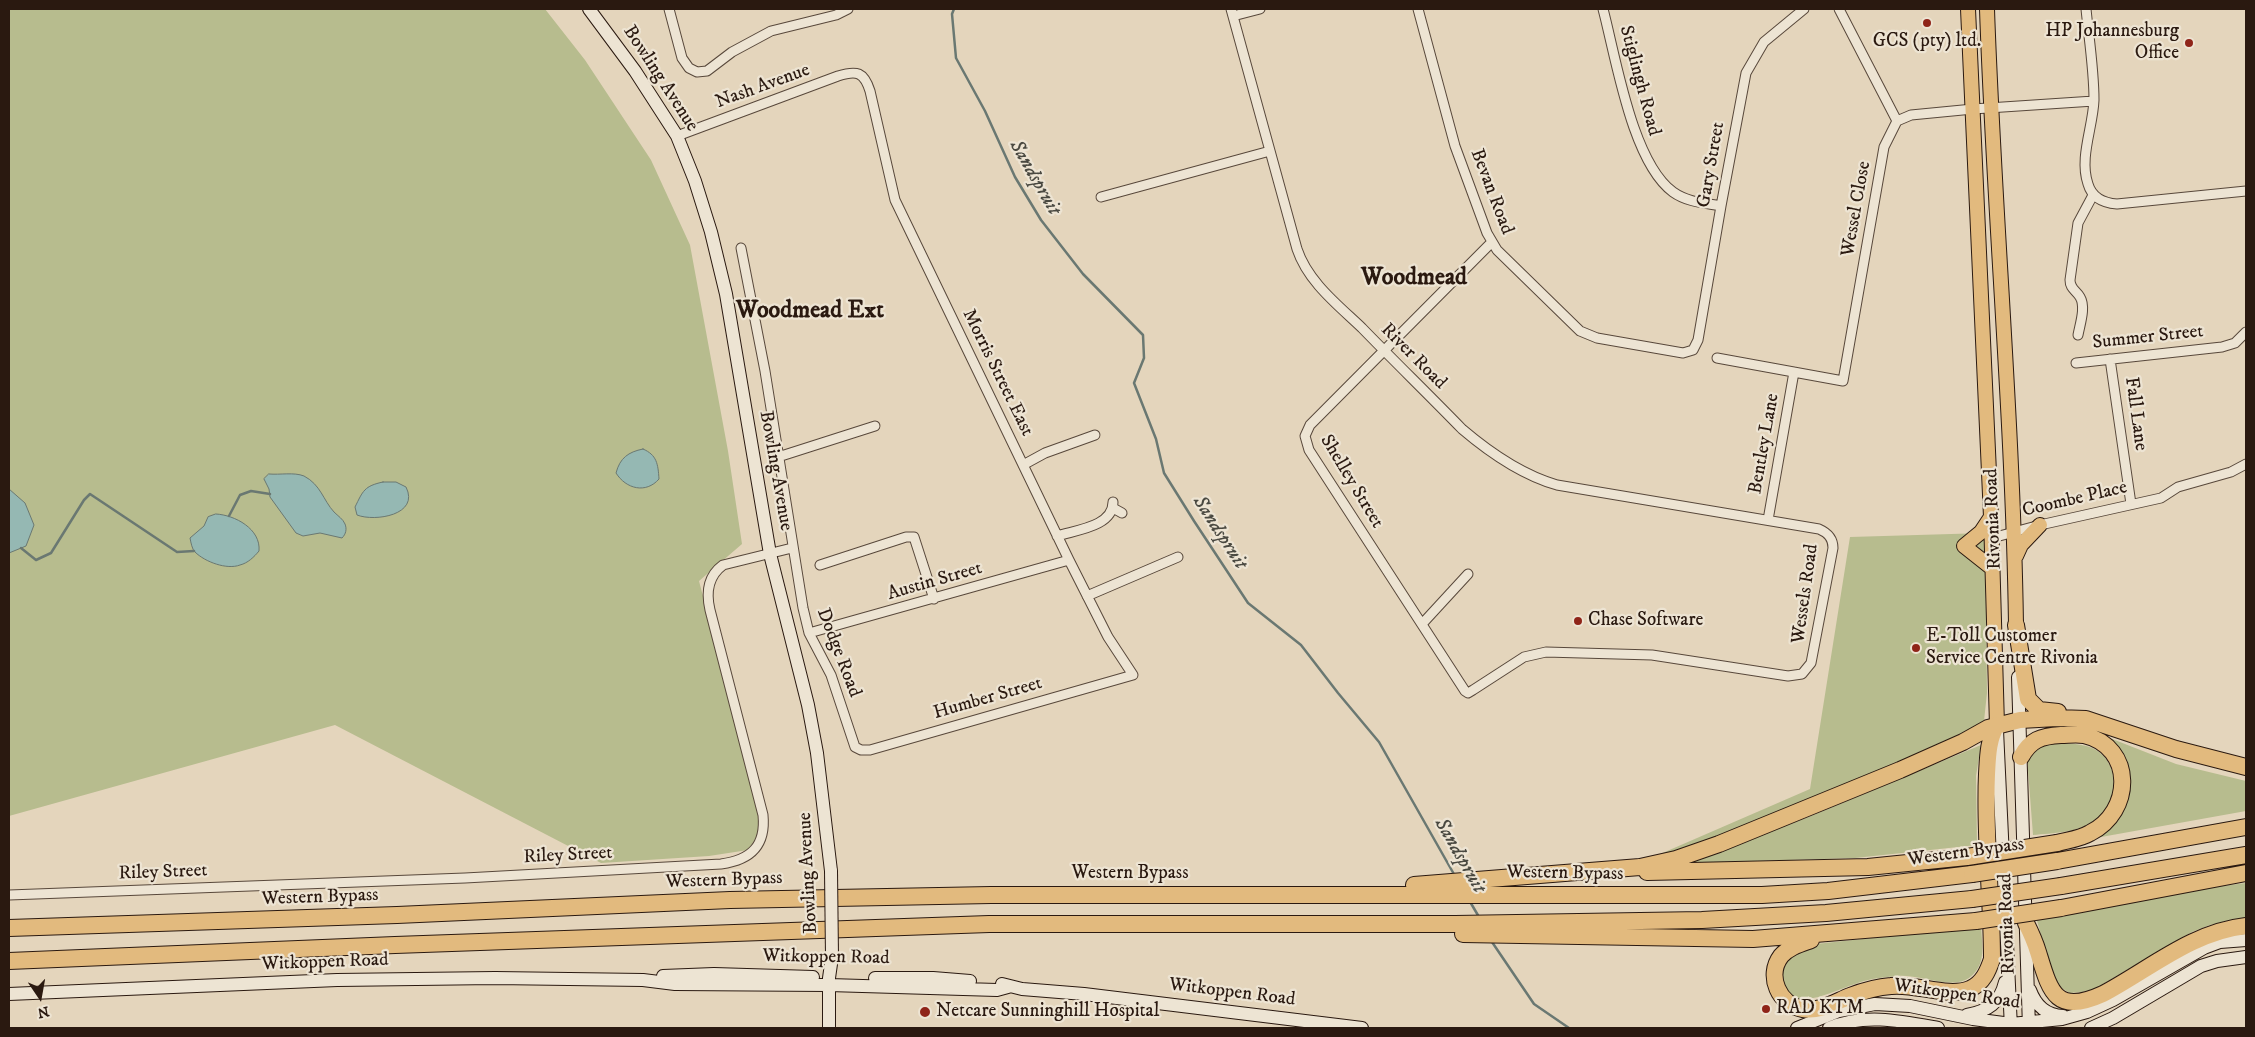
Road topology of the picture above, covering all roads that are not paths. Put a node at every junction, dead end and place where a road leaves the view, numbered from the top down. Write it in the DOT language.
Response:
graph roads {
  1 [pos="589,9"];
  2 [pos="669,9"];
  3 [pos="848,9"];
  4 [pos="1260,9"];
  5 [pos="1418,9"];
  6 [pos="1603,9"];
  7 [pos="1804,9"];
  8 [pos="1839,9"];
  9 [pos="1968,9"];
  10 [pos="1987,9"];
  11 [pos="2086,9"];
  12 [pos="1232,12"];
  13 [pos="861,74"];
  14 [pos="2094,101"];
  15 [pos="1990,108"];
  16 [pos="1973,109"];
  17 [pos="1897,121"];
  18 [pos="677,136"];
  19 [pos="1270,151"];
  20 [pos="2246,191"];
  21 [pos="2094,195"];
  22 [pos="1101,197"];
  23 [pos="1720,206"];
  24 [pos="1491,243"];
  25 [pos="741,248"];
  26 [pos="2246,332"];
  27 [pos="2078,335"];
  28 [pos="1383,350"];
  29 [pos="1693,350"];
  30 [pos="1717,358"];
  31 [pos="2110,359"];
  32 [pos="2076,363"];
  33 [pos="1794,372"];
  34 [pos="875,426"];
  35 [pos="1095,435"];
  36 [pos="778,457"];
  37 [pos="2246,464"];
  38 [pos="1023,465"];
  39 [pos="2131,504"];
  40 [pos="1122,513"];
  41 [pos="1992,517"];
  42 [pos="1768,520"];
  43 [pos="2040,525"];
  44 [pos="2014,531"];
  45 [pos="1057,536"];
  46 [pos="1992,538"];
  47 [pos="792,548"];
  48 [pos="770,554"];
  49 [pos="1178,557"];
  50 [pos="1069,560"];
  51 [pos="2015,560"];
  52 [pos="820,565"];
  53 [pos="1994,569"];
  54 [pos="1468,574"];
  55 [pos="1087,596"];
  56 [pos="934,600"];
  57 [pos="1422,624"];
  58 [pos="2016,625"];
  59 [pos="809,633"];
  60 [pos="1133,675"];
  61 [pos="1468,692"];
  62 [pos="2020,720"];
  63 [pos="1997,725"];
  64 [pos="2119,729"];
  65 [pos="852,744"];
  66 [pos="2021,757"];
  67 [pos="2246,767"];
  68 [pos="2246,827"];
  69 [pos="2246,855"];
  70 [pos="1575,872"];
  71 [pos="2246,873"];
  72 [pos="1506,886"];
  73 [pos="9,895"];
  74 [pos="2026,923"];
  75 [pos="2246,926"];
  76 [pos="9,928"];
  77 [pos="1523,929"];
  78 [pos="1832,934"];
  79 [pos="2246,940"];
  80 [pos="2246,957"];
  81 [pos="9,961"];
  82 [pos="2008,970"];
  83 [pos="832,975"];
  84 [pos="2028,983"];
  85 [pos="9,994"];
  86 [pos="1960,1016"];
  87 [pos="2071,1016"];
  88 [pos="1888,1020"];
  89 [pos="1314,1025"];
  90 [pos="2011,1026"];
  91 [pos="2029,1026"];
  92 [pos="829,1028"];
  93 [pos="835,1028"];
  94 [pos="1362,1028"];
  95 [pos="1797,1028"];
  96 [pos="1829,1028"];
  97 [pos="1860,1028"];
  98 [pos="1938,1028"];
  99 [pos="2091,1028"];
  1 -- 18 [label="main road, Bowling Avenue"];
  2 -- 3 [label="street"];
  4 -- 12 [label="street"];
  5 -- 24 [label="street, Bevan Road"];
  6 -- 23 [label="street, Stiglingh Road"];
  7 -- 23 [label="street, Gary Street"];
  8 -- 17 [label="street"];
  9 -- 16 [label="main road, Rivonia Road"];
  10 -- 15 [label="main road, Rivonia Road"];
  11 -- 14 [label="street"];
  12 -- 19 [label="street, River Road"];
  13 -- 18 [label="street, Nash Avenue"];
  13 -- 38 [label="street, Morris Street East"];
  14 -- 15 [label="street"];
  14 -- 21 [label="street"];
  15 -- 16 [label="street"];
  15 -- 44 [label="main road, Rivonia Road"];
  16 -- 17 [label="street"];
  16 -- 41 [label="main road, Rivonia Road"];
  17 -- 33 [label="street, Wessel Close"];
  18 -- 48 [label="main road, Bowling Avenue"];
  19 -- 22 [label="street"];
  19 -- 28 [label="street, River Road"];
  20 -- 21 [label="street"];
  21 -- 27 [label="street"];
  23 -- 29 [label="street, Gary Street"];
  24 -- 28 [label="street, Shelley Street"];
  24 -- 29 [label="street, Bevan Road"];
  25 -- 36 [label="street, Dodge Road"];
  26 -- 31 [label="street, Summer Street"];
  28 -- 42 [label="street, River Road"];
  28 -- 57 [label="street, Shelley Street"];
  30 -- 33 [label="street"];
  31 -- 32 [label="street, Summer Street"];
  31 -- 39 [label="street, Fall Lane"];
  33 -- 42 [label="street, Bentley Lane"];
  34 -- 36 [label="street"];
  35 -- 38 [label="street"];
  36 -- 47 [label="street, Dodge Road"];
  37 -- 39 [label="street, Coombe Place"];
  38 -- 45 [label="street, Morris Street East"];
  39 -- 43 [label="street, Coombe Place"];
  40 -- 45 [label="street"];
  41 -- 46 [label="main road, Rivonia Road"];
  41 -- 53 [label="main road"];
  42 -- 61 [label="street, Wessels Road"];
  43 -- 44 [label="street, Coombe Place"];
  43 -- 51 [label="main road"];
  44 -- 46 [label="street, Coombe Place"];
  44 -- 51 [label="main road, Rivonia Road"];
  45 -- 50 [label="street, Morris Street East"];
  46 -- 53 [label="main road, Rivonia Road"];
  47 -- 48 [label="street, Riley Street"];
  47 -- 59 [label="street, Dodge Road"];
  48 -- 73 [label="street, Riley Street"];
  48 -- 83 [label="main road, Bowling Avenue, bridge"];
  49 -- 55 [label="street"];
  50 -- 55 [label="street, Morris Street East"];
  50 -- 56 [label="street, Austin Street"];
  51 -- 58 [label="main road, Rivonia Road"];
  52 -- 56 [label="street"];
  53 -- 63 [label="main road, Rivonia Road"];
  54 -- 57 [label="street"];
  55 -- 60 [label="street, Morris Street East"];
  56 -- 59 [label="street, Austin Street"];
  57 -- 61 [label="street, Shelley Street"];
  58 -- 62 [label="main road, Rivonia Road"];
  58 -- 64 [label="highway"];
  59 -- 65 [label="street, Dodge Road"];
  60 -- 65 [label="street, Humber Street"];
  62 -- 63 [label="highway"];
  62 -- 64 [label="highway"];
  62 -- 66 [label="main road, Rivonia Road"];
  63 -- 70 [label="highway"];
  63 -- 78 [label="highway"];
  63 -- 82 [label="main road, Rivonia Road"];
  64 -- 67 [label="highway"];
  66 -- 70 [label="highway, bridge"];
  66 -- 74 [label="main road, Rivonia Road"];
  68 -- 72 [label="highway, Western Bypass, bridge"];
  69 -- 77 [label="highway, bridge"];
  70 -- 72 [label="highway"];
  71 -- 78 [label="highway, bridge"];
  72 -- 76 [label="highway, Western Bypass"];
  74 -- 75 [label="highway"];
  74 -- 84 [label="main road, Rivonia Road"];
  77 -- 78 [label="highway"];
  77 -- 81 [label="highway"];
  79 -- 87 [label="main road, Witkoppen Road"];
  80 -- 99 [label="main road"];
  82 -- 86 [label="main road"];
  82 -- 90 [label="main road, Rivonia Road"];
  83 -- 85 [label="main road, Witkoppen Road"];
  83 -- 89 [label="main road, Witkoppen Road"];
  83 -- 92 [label="main road"];
  83 -- 93 [label="main road"];
  84 -- 87 [label="main road"];
  84 -- 91 [label="main road, Rivonia Road"];
  86 -- 90 [label="main road, Witkoppen Road"];
  86 -- 95 [label="main road, Witkoppen Road"];
  87 -- 91 [label="main road, Witkoppen Road"];
  88 -- 96 [label="main road, Witkoppen Road"];
  88 -- 97 [label="main road"];
  88 -- 98 [label="main road, Witkoppen Road"];
  89 -- 94 [label="main road, Witkoppen Road"];
  90 -- 91 [label="main road, Witkoppen Road"];
}
